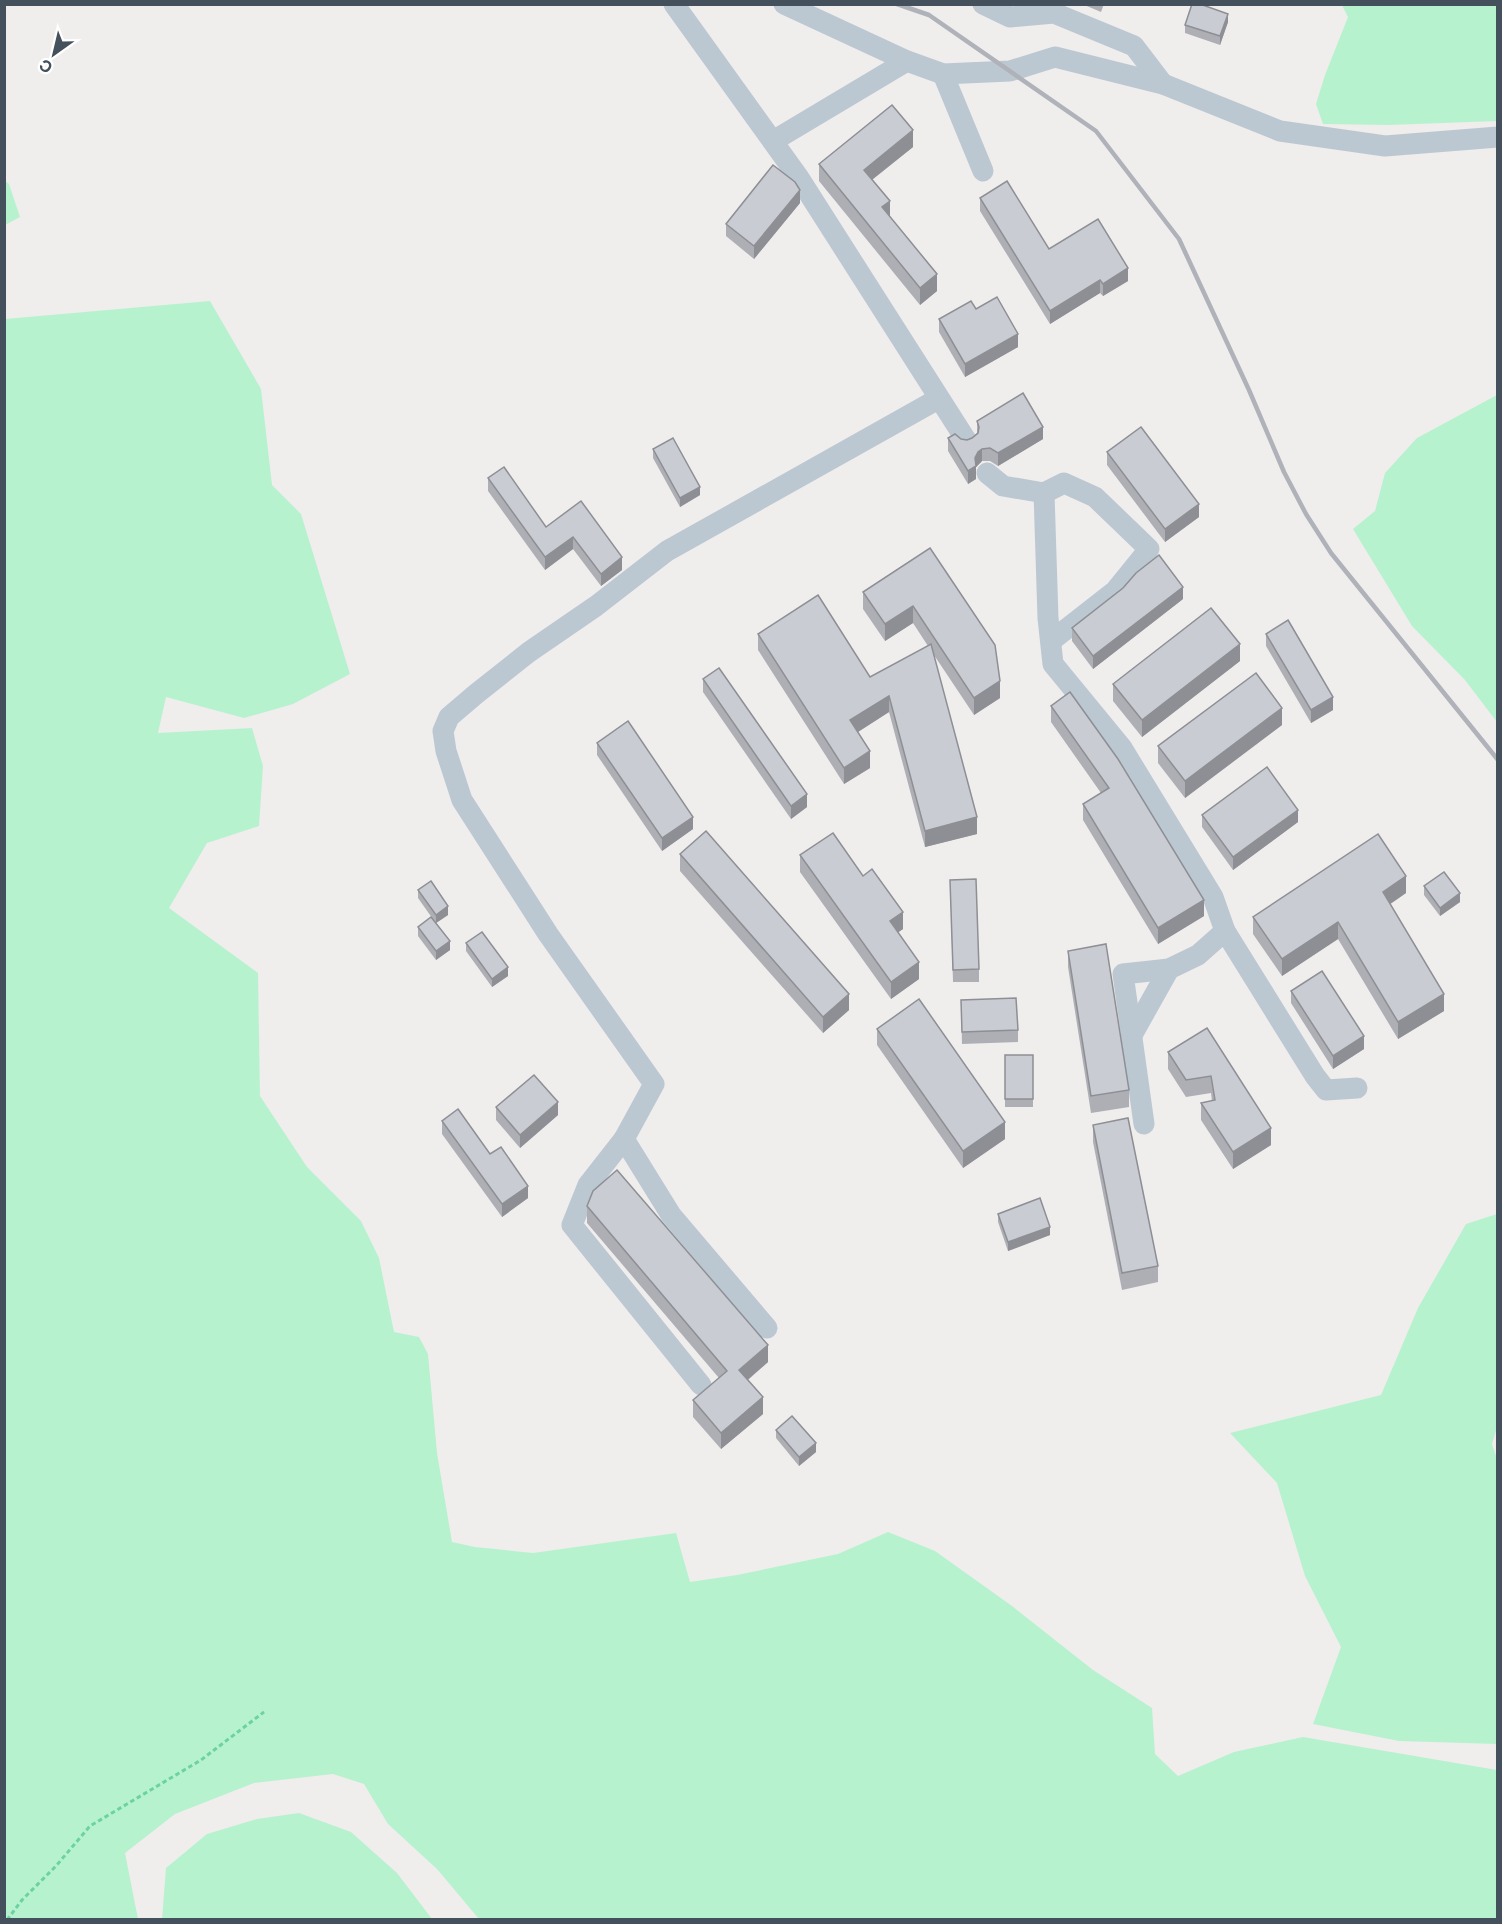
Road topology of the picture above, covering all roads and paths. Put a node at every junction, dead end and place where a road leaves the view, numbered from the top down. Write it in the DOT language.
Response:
graph roads {
  1 [pos="675,4"];
  2 [pos="784,4"];
  3 [pos="983,4"];
  4 [pos="908,61"];
  5 [pos="943,75"];
  6 [pos="1163,84"];
  7 [pos="1497,137"];
  8 [pos="773,141"];
  9 [pos="983,171"];
  10 [pos="938,399"];
  11 [pos="966,440"];
  12 [pos="987,473"];
  13 [pos="1044,493"];
  14 [pos="1051,641"];
  15 [pos="1225,931"];
  16 [pos="1169,969"];
  17 [pos="1132,1035"];
  18 [pos="1357,1089"];
  19 [pos="1144,1124"];
  20 [pos="624,1139"];
  21 [pos="767,1328"];
  22 [pos="700,1385"];
  23 [pos="264,1712"];
  24 [pos="8,1920"];
  1 -- 8 [label="street"];
  2 -- 4 [label="street"];
  3 -- 6 [label="street"];
  4 -- 5 [label="street"];
  4 -- 8 [label="street"];
  5 -- 6 [label="street"];
  5 -- 9 [label="street"];
  6 -- 7 [label="street"];
  8 -- 10 [label="street"];
  10 -- 11 [label="street"];
  10 -- 20 [label="street"];
  12 -- 13 [label="street"];
  13 -- 14 [label="street"];
  13 -- 14 [label="street"];
  14 -- 15 [label="street"];
  15 -- 16 [label="street"];
  15 -- 18 [label="street"];
  16 -- 17 [label="street"];
  16 -- 17 [label="street"];
  17 -- 19 [label="street"];
  20 -- 21 [label="street"];
  20 -- 22 [label="street"];
  23 -- 24 [label="path"];
}
